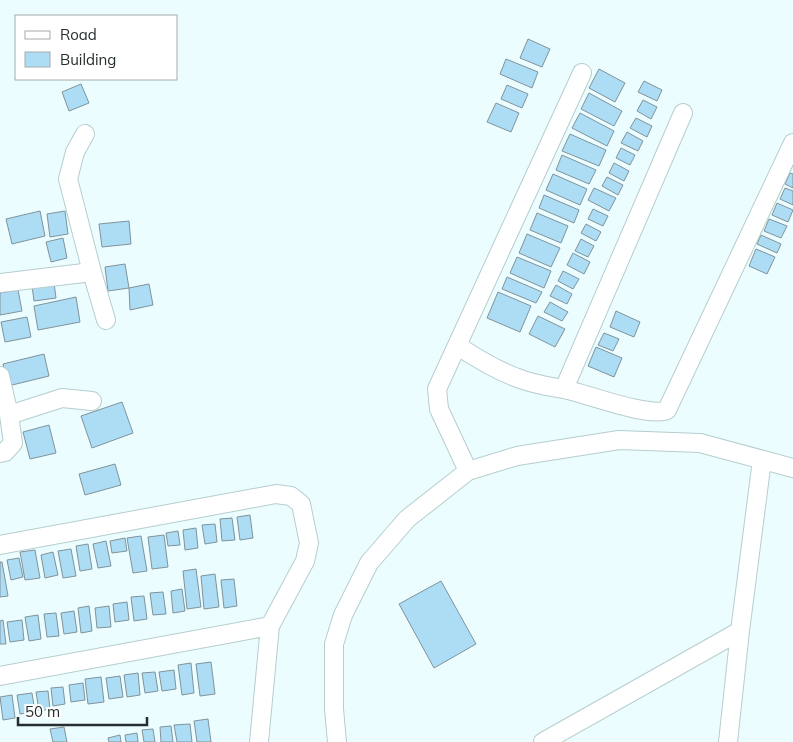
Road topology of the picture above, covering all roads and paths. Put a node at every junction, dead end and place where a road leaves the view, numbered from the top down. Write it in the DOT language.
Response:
graph roads {
  1 [pos="582,74"];
  2 [pos="683,114"];
  3 [pos="85,134"];
  4 [pos="793,143"];
  5 [pos="92,272"];
  6 [pos="0,283"];
  7 [pos="106,320"];
  8 [pos="458,346"];
  9 [pos="0,376"];
  10 [pos="564,389"];
  11 [pos="92,401"];
  12 [pos="9,415"];
  13 [pos="0,453"];
  14 [pos="762,460"];
  15 [pos="793,468"];
  16 [pos="468,471"];
  17 [pos="0,544"];
  18 [pos="270,626"];
  19 [pos="740,631"];
  20 [pos="0,676"];
  21 [pos="259,742"];
  22 [pos="337,742"];
  23 [pos="543,742"];
  24 [pos="728,742"];
  1 -- 8 [label="street"];
  2 -- 10 [label="street"];
  3 -- 5 [label="street"];
  4 -- 10 [label="street"];
  5 -- 6 [label="street"];
  5 -- 7 [label="street"];
  8 -- 10 [label="street"];
  8 -- 16 [label="street"];
  9 -- 12 [label="street"];
  11 -- 12 [label="street"];
  12 -- 13 [label="street"];
  14 -- 15 [label="street"];
  14 -- 16 [label="street"];
  14 -- 19 [label="street"];
  16 -- 22 [label="street"];
  17 -- 18 [label="street"];
  18 -- 20 [label="street"];
  18 -- 21 [label="street"];
  19 -- 23 [label="street"];
  19 -- 24 [label="street"];
}
